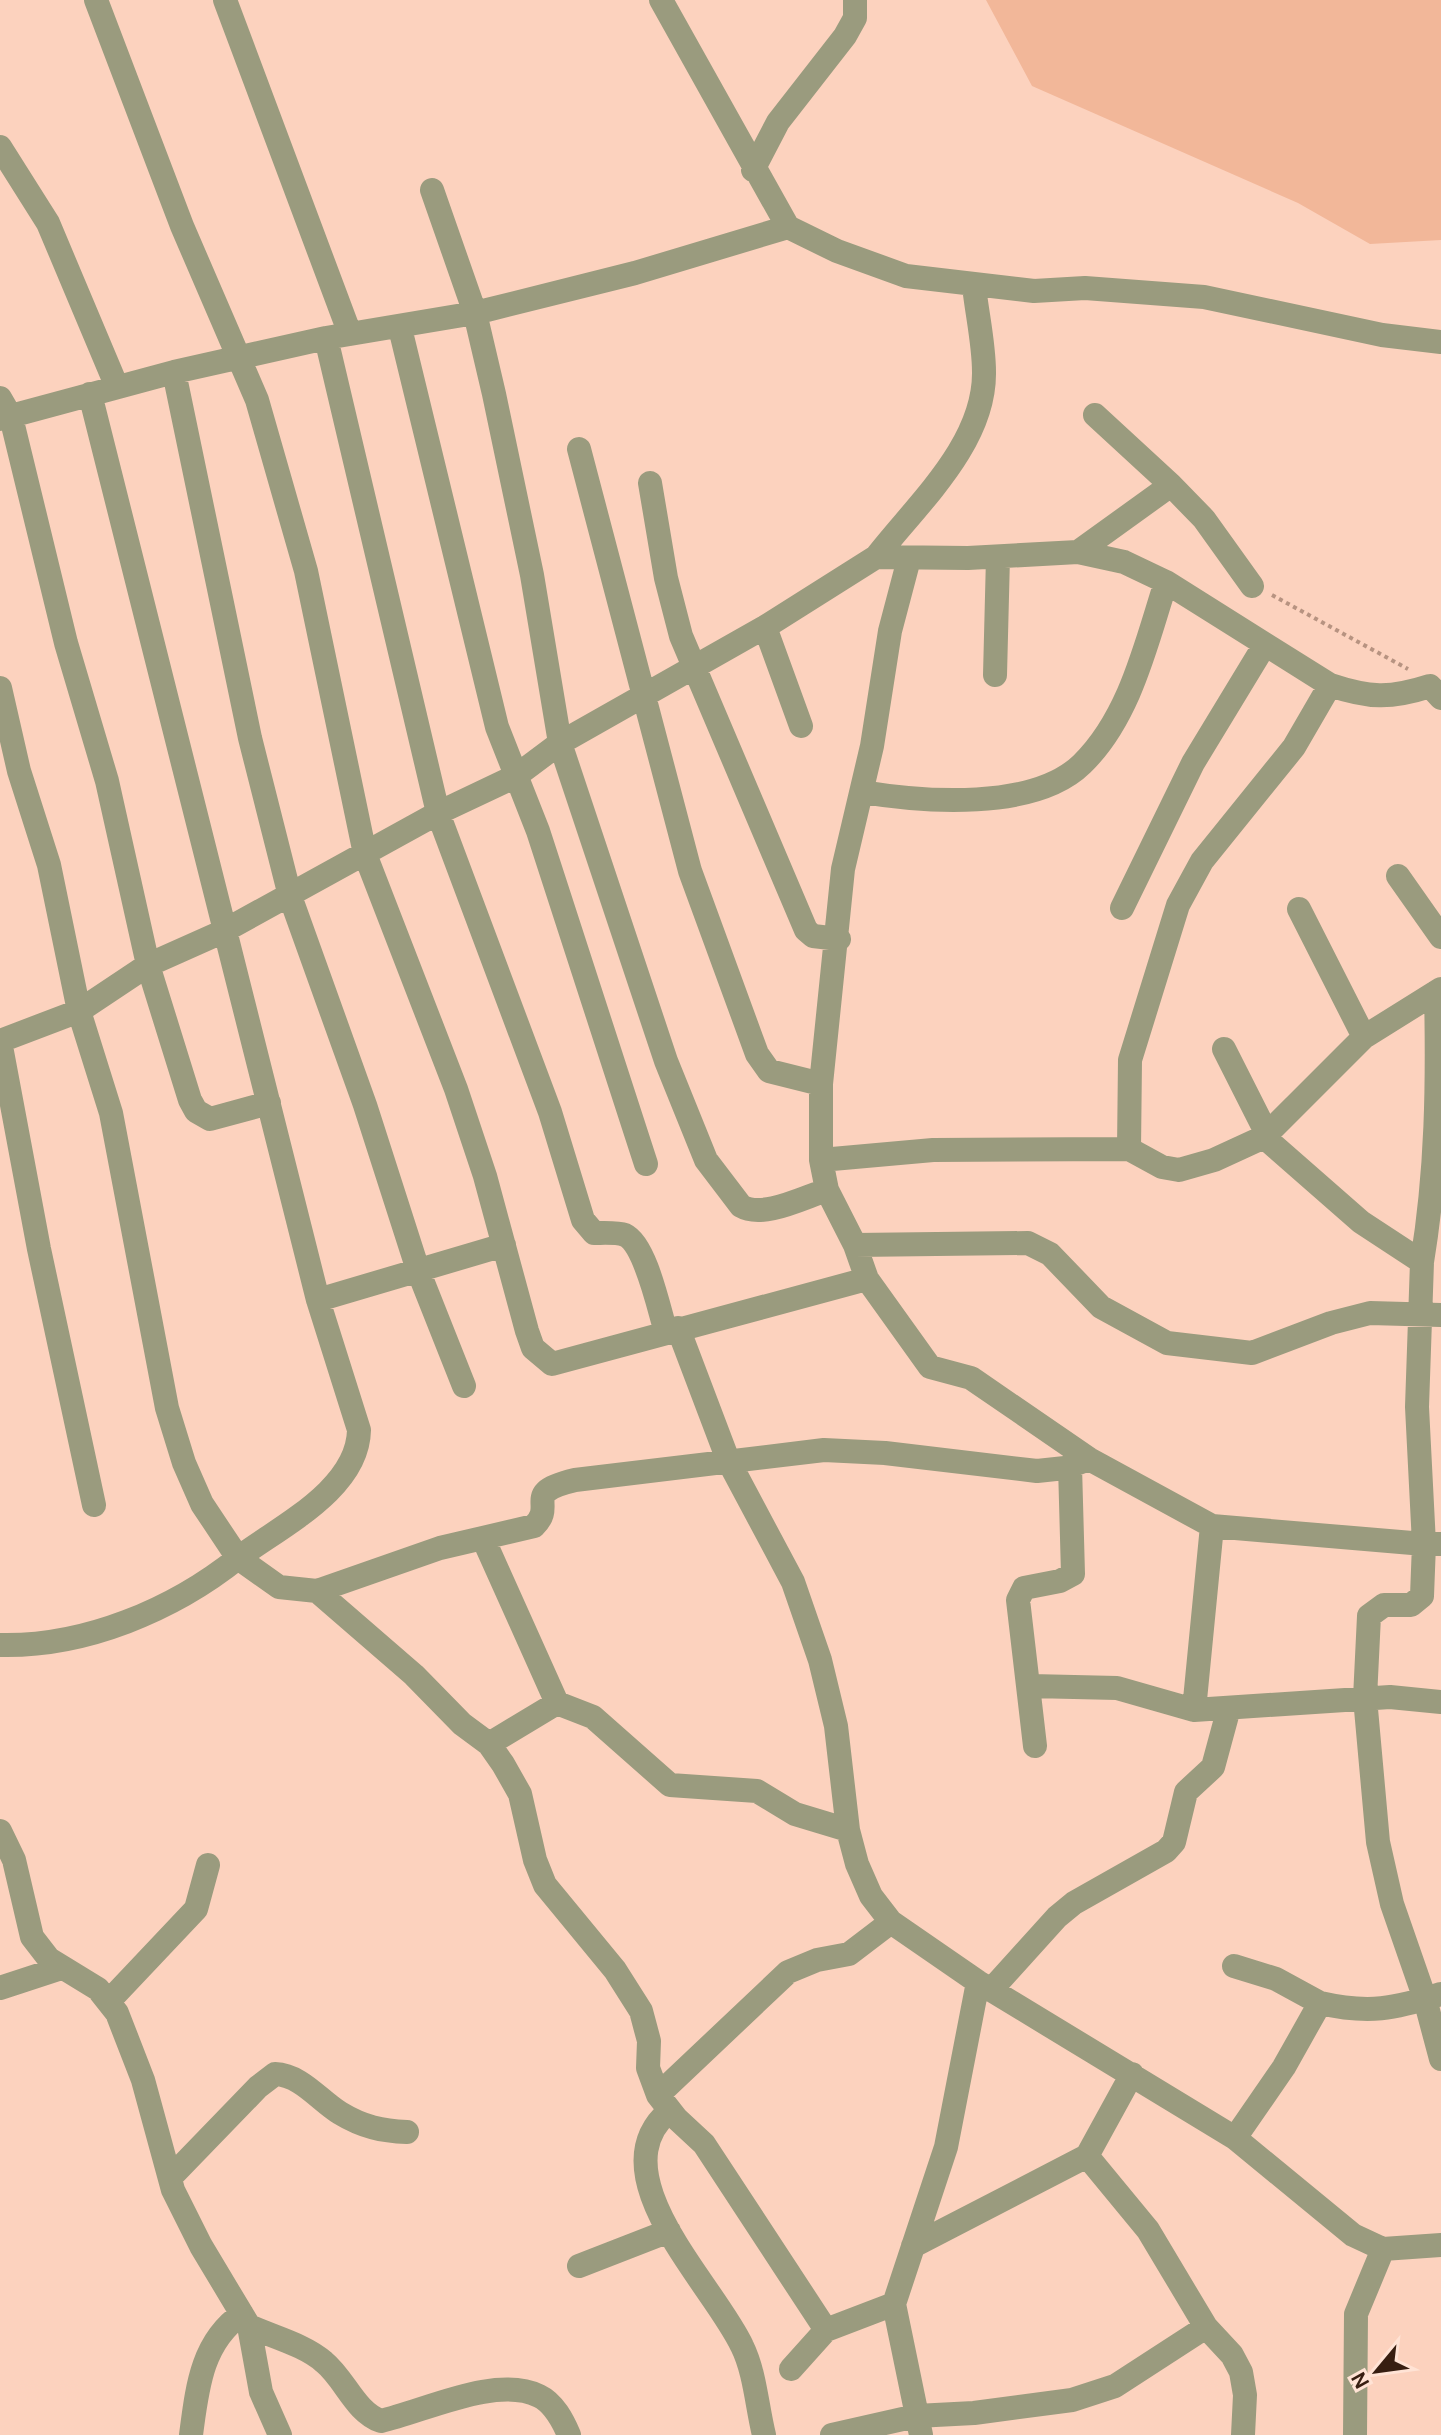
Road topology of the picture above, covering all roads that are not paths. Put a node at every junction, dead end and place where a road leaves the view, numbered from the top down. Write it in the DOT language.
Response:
graph roads {
  1 [pos="96,0"];
  2 [pos="225,0"];
  3 [pos="661,0"];
  4 [pos="855,0"];
  5 [pos="0,147"];
  6 [pos="753,170"];
  7 [pos="432,190"];
  8 [pos="788,227"];
  9 [pos="974,286"];
  10 [pos="475,313"];
  11 [pos="400,328"];
  12 [pos="338,336"];
  13 [pos="1441,342"];
  14 [pos="242,358"];
  15 [pos="174,372"];
  16 [pos="117,387"];
  17 [pos="90,394"];
  18 [pos="4,411"];
  19 [pos="1095,415"];
  20 [pos="579,449"];
  21 [pos="650,483"];
  22 [pos="1171,485"];
  23 [pos="1078,552"];
  24 [pos="876,557"];
  25 [pos="998,557"];
  26 [pos="909,559"];
  27 [pos="1166,582"];
  28 [pos="1252,586"];
  29 [pos="765,627"];
  30 [pos="1264,646"];
  31 [pos="695,667"];
  32 [pos="995,675"];
  33 [pos="1330,685"];
  34 [pos="0,688"];
  35 [pos="1433,688"];
  36 [pos="644,696"];
  37 [pos="801,726"];
  38 [pos="560,743"];
  39 [pos="516,776"];
  40 [pos="862,792"];
  41 [pos="438,813"];
  42 [pos="365,854"];
  43 [pos="1398,876"];
  44 [pos="290,896"];
  45 [pos="1122,908"];
  46 [pos="1299,909"];
  47 [pos="222,932"];
  48 [pos="1441,937"];
  49 [pos="839,939"];
  50 [pos="148,965"];
  51 [pos="1438,990"];
  52 [pos="79,1011"];
  53 [pos="1364,1037"];
  54 [pos="0,1041"];
  55 [pos="1224,1049"];
  56 [pos="821,1084"];
  57 [pos="269,1103"];
  58 [pos="1266,1136"];
  59 [pos="1129,1149"];
  60 [pos="821,1160"];
  61 [pos="1438,1163"];
  62 [pos="646,1164"];
  63 [pos="827,1190"];
  64 [pos="504,1245"];
  65 [pos="855,1245"];
  66 [pos="1422,1262"];
  67 [pos="418,1270"];
  68 [pos="867,1279"];
  69 [pos="318,1300"];
  70 [pos="1430,1316"];
  71 [pos="672,1330"];
  72 [pos="464,1386"];
  73 [pos="728,1460"];
  74 [pos="1080,1462"];
  75 [pos="94,1505"];
  76 [pos="1212,1526"];
  77 [pos="483,1538"];
  78 [pos="1433,1544"];
  79 [pos="238,1558"];
  80 [pos="317,1591"];
  81 [pos="0,1645"];
  82 [pos="1031,1686"];
  83 [pos="1365,1698"];
  84 [pos="1441,1702"];
  85 [pos="557,1703"];
  86 [pos="1229,1708"];
  87 [pos="1194,1710"];
  88 [pos="489,1744"];
  89 [pos="1035,1746"];
  90 [pos="848,1830"];
  91 [pos="0,1831"];
  92 [pos="208,1865"];
  93 [pos="891,1922"];
  94 [pos="1234,1966"];
  95 [pos="61,1968"];
  96 [pos="984,1986"];
  97 [pos="0,1988"];
  98 [pos="1433,1996"];
  99 [pos="110,2000"];
  100 [pos="1320,2003"];
  101 [pos="1441,2059"];
  102 [pos="1132,2074"];
  103 [pos="664,2103"];
  104 [pos="407,2132"];
  105 [pos="1235,2138"];
  106 [pos="1087,2156"];
  107 [pos="170,2178"];
  108 [pos="669,2231"];
  109 [pos="1441,2245"];
  110 [pos="913,2246"];
  111 [pos="1383,2249"];
  112 [pos="579,2266"];
  113 [pos="894,2304"];
  114 [pos="246,2320"];
  115 [pos="1206,2327"];
  116 [pos="826,2330"];
  117 [pos="791,2369"];
  118 [pos="918,2425"];
  119 [pos="191,2435"];
  120 [pos="280,2435"];
  121 [pos="569,2435"];
  122 [pos="764,2435"];
  123 [pos="832,2435"];
  124 [pos="1243,2435"];
  125 [pos="1355,2435"];
  1 -- 14 [label="street"];
  2 -- 12 [label="street"];
  3 -- 6 [label="street"];
  4 -- 6 [label="street"];
  5 -- 16 [label="street"];
  6 -- 8 [label="street"];
  7 -- 10 [label="street"];
  8 -- 9 [label="street"];
  8 -- 10 [label="street"];
  9 -- 13 [label="street"];
  9 -- 24 [label="street"];
  10 -- 11 [label="street"];
  10 -- 38 [label="street"];
  11 -- 12 [label="street"];
  11 -- 39 [label="street"];
  12 -- 14 [label="street"];
  12 -- 41 [label="street"];
  14 -- 15 [label="street"];
  14 -- 42 [label="street"];
  15 -- 16 [label="street"];
  15 -- 44 [label="street"];
  16 -- 17 [label="street"];
  17 -- 18 [label="street"];
  17 -- 47 [label="street"];
  18 -- 50 [label="street"];
  19 -- 22 [label="street"];
  20 -- 36 [label="street"];
  21 -- 31 [label="street"];
  22 -- 23 [label="street"];
  22 -- 28 [label="street"];
  23 -- 25 [label="street"];
  23 -- 27 [label="street"];
  24 -- 26 [label="street"];
  24 -- 29 [label="street"];
  25 -- 26 [label="street"];
  25 -- 32 [label="street"];
  26 -- 40 [label="street"];
  27 -- 30 [label="street"];
  27 -- 40 [label="street"];
  29 -- 31 [label="street"];
  29 -- 37 [label="street"];
  30 -- 33 [label="street"];
  30 -- 45 [label="street"];
  31 -- 36 [label="street"];
  31 -- 49 [label="street"];
  33 -- 35 [label="street"];
  33 -- 59 [label="street"];
  34 -- 52 [label="street"];
  36 -- 38 [label="street"];
  36 -- 56 [label="street"];
  38 -- 39 [label="street"];
  38 -- 63 [label="street"];
  39 -- 41 [label="street"];
  39 -- 62 [label="street"];
  40 -- 49 [label="street"];
  41 -- 42 [label="street"];
  41 -- 71 [label="street"];
  42 -- 44 [label="street"];
  42 -- 64 [label="street"];
  43 -- 48 [label="street"];
  44 -- 47 [label="street"];
  44 -- 67 [label="street"];
  46 -- 53 [label="street"];
  47 -- 50 [label="street"];
  47 -- 57 [label="street"];
  49 -- 56 [label="street"];
  50 -- 52 [label="street"];
  50 -- 57 [label="street"];
  51 -- 53 [label="street"];
  51 -- 61 [label="street"];
  52 -- 54 [label="street"];
  52 -- 79 [label="street"];
  53 -- 58 [label="street"];
  54 -- 75 [label="street"];
  55 -- 58 [label="street"];
  56 -- 60 [label="street"];
  57 -- 69 [label="street"];
  58 -- 59 [label="street"];
  58 -- 66 [label="street"];
  59 -- 60 [label="street"];
  60 -- 63 [label="street"];
  61 -- 66 [label="street"];
  63 -- 65 [label="street"];
  64 -- 67 [label="street"];
  64 -- 71 [label="street"];
  65 -- 68 [label="street"];
  65 -- 70 [label="street"];
  66 -- 70 [label="street"];
  67 -- 69 [label="street"];
  67 -- 72 [label="street"];
  68 -- 71 [label="street"];
  68 -- 74 [label="street"];
  69 -- 79 [label="street"];
  70 -- 78 [label="street"];
  71 -- 73 [label="street"];
  73 -- 74 [label="street"];
  73 -- 77 [label="street"];
  73 -- 90 [label="street"];
  74 -- 76 [label="street"];
  74 -- 82 [label="street"];
  76 -- 78 [label="street"];
  76 -- 87 [label="street"];
  77 -- 80 [label="street"];
  77 -- 85 [label="street"];
  78 -- 83 [label="street"];
  79 -- 80 [label="street"];
  79 -- 81 [label="street"];
  80 -- 88 [label="street"];
  82 -- 87 [label="street"];
  82 -- 89 [label="street"];
  83 -- 84 [label="street"];
  83 -- 86 [label="street"];
  83 -- 98 [label="street"];
  85 -- 88 [label="street"];
  85 -- 90 [label="street"];
  86 -- 87 [label="street"];
  86 -- 96 [label="street"];
  88 -- 103 [label="street"];
  90 -- 93 [label="street"];
  91 -- 95 [label="street"];
  92 -- 99 [label="street"];
  93 -- 96 [label="street"];
  93 -- 103 [label="street"];
  94 -- 100 [label="street"];
  95 -- 97 [label="street"];
  95 -- 99 [label="street"];
  96 -- 102 [label="street"];
  96 -- 110 [label="street"];
  98 -- 100 [label="street"];
  98 -- 101 [label="street"];
  99 -- 107 [label="street"];
  100 -- 105 [label="street"];
  102 -- 105 [label="street"];
  102 -- 106 [label="street"];
  103 -- 108 [label="street"];
  103 -- 116 [label="street"];
  104 -- 107 [label="street"];
  105 -- 111 [label="street"];
  106 -- 110 [label="street"];
  106 -- 115 [label="street"];
  107 -- 114 [label="street"];
  108 -- 112 [label="street"];
  108 -- 122 [label="street"];
  109 -- 111 [label="street"];
  110 -- 113 [label="street"];
  111 -- 125 [label="street"];
  113 -- 116 [label="street"];
  113 -- 118 [label="street"];
  114 -- 119 [label="street"];
  114 -- 120 [label="street"];
  114 -- 121 [label="street"];
  115 -- 118 [label="street"];
  115 -- 124 [label="street"];
  116 -- 117 [label="street"];
  118 -- 123 [label="street"];
}
